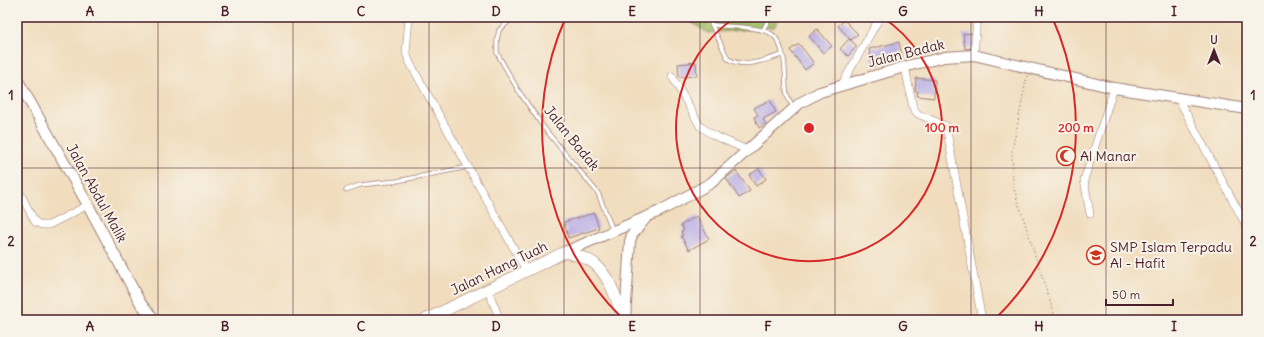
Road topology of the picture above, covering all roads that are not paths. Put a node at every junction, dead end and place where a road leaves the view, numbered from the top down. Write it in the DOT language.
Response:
graph roads {
  1 [pos="409,17"];
  2 [pos="514,17"];
  3 [pos="708,17"];
  4 [pos="770,17"];
  5 [pos="880,17"];
  6 [pos="977,17"];
  7 [pos="713,25"];
  8 [pos="763,30"];
  9 [pos="974,54"];
  10 [pos="782,55"];
  11 [pos="905,66"];
  12 [pos="672,76"];
  13 [pos="17,79"];
  14 [pos="842,84"];
  15 [pos="1114,88"];
  16 [pos="1178,98"];
  17 [pos="795,108"];
  18 [pos="1247,109"];
  19 [pos="749,151"];
  20 [pos="469,167"];
  21 [pos="17,187"];
  22 [pos="346,190"];
  23 [pos="88,205"];
  24 [pos="1090,214"];
  25 [pos="646,218"];
  26 [pos="1247,228"];
  27 [pos="613,231"];
  28 [pos="565,252"];
  29 [pos="527,272"];
  30 [pos="488,290"];
  31 [pos="155,320"];
  32 [pos="424,320"];
  33 [pos="500,320"];
  34 [pos="624,320"];
  35 [pos="982,320"];
  1 -- 20 [label="street"];
  2 -- 27 [label="lane, Jalan Badak"];
  3 -- 7 [label="lane"];
  4 -- 8 [label="lane"];
  5 -- 14 [label="street"];
  6 -- 9 [label="street"];
  7 -- 8 [label="lane"];
  7 -- 10 [label="lane"];
  8 -- 10 [label="lane"];
  9 -- 11 [label="street, Jalan Badak"];
  9 -- 15 [label="street, Jalan Badak"];
  10 -- 17 [label="lane"];
  11 -- 14 [label="street, Jalan Badak"];
  11 -- 35 [label="street"];
  12 -- 19 [label="street"];
  13 -- 23 [label="street, Jalan Abdul Malik"];
  14 -- 17 [label="street, Jalan Badak"];
  15 -- 16 [label="street, Jalan Badak"];
  15 -- 24 [label="street"];
  16 -- 18 [label="street, Jalan Badak"];
  16 -- 26 [label="street"];
  17 -- 19 [label="street, Jalan Badak"];
  19 -- 25 [label="street, Jalan Badak"];
  20 -- 22 [label="lane"];
  20 -- 29 [label="street"];
  21 -- 23 [label="street"];
  23 -- 31 [label="street, Jalan Abdul Malik"];
  25 -- 27 [label="street, Jalan Badak"];
  25 -- 34 [label="street"];
  27 -- 28 [label="street, Jalan Badak"];
  28 -- 29 [label="main road, Jalan Hang Tuah"];
  28 -- 34 [label="main road, Jalan Hang Tuah"];
  29 -- 30 [label="main road, Jalan Hang Tuah"];
  30 -- 32 [label="main road, Jalan Hang Tuah"];
  30 -- 33 [label="street"];
}
